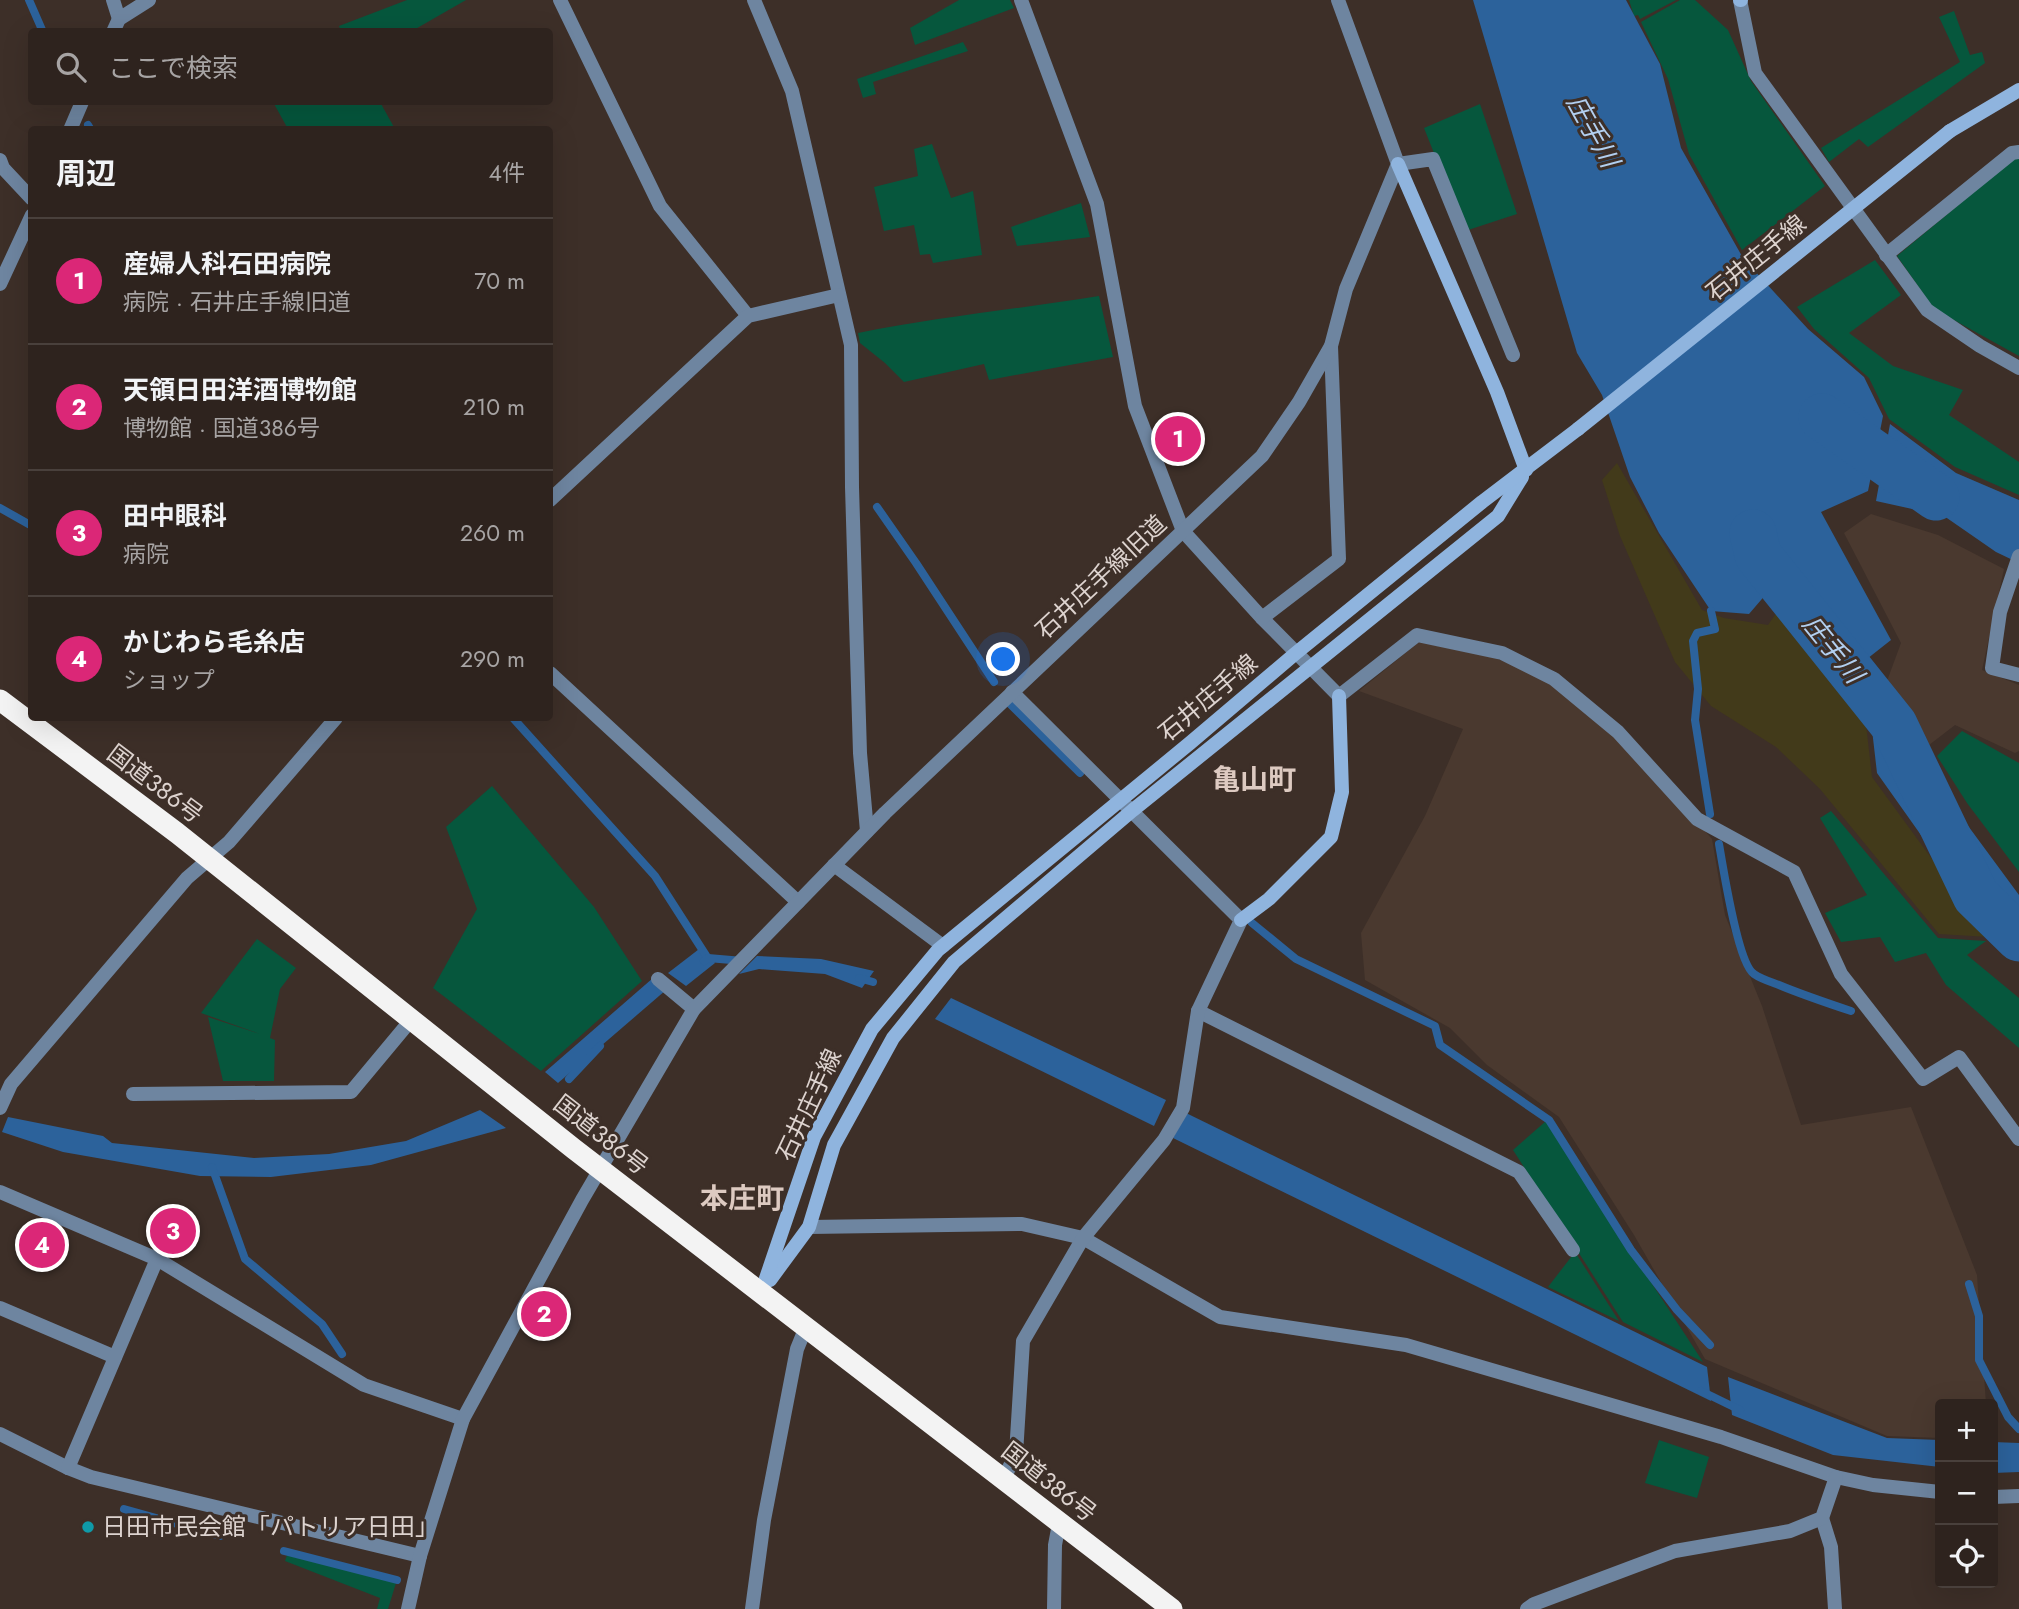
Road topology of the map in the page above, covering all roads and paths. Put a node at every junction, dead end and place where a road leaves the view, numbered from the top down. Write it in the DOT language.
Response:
graph roads {
  1 [pos="113,0"];
  2 [pos="149,0"];
  3 [pos="560,0"];
  4 [pos="754,0"];
  5 [pos="1021,0"];
  6 [pos="1338,0"];
  7 [pos="1740,0"];
  8 [pos="116,25"];
  9 [pos="2019,90"];
  10 [pos="81,105"];
  11 [pos="72,126"];
  12 [pos="2019,152"];
  13 [pos="0,160"];
  14 [pos="1398,164"];
  15 [pos="28,195"];
  16 [pos="28,224"];
  17 [pos="1886,255"];
  18 [pos="0,284"];
  19 [pos="839,295"];
  20 [pos="748,316"];
  21 [pos="1331,346"];
  22 [pos="1513,355"];
  23 [pos="2019,368"];
  24 [pos="1527,470"];
  25 [pos="553,497"];
  26 [pos="1183,531"];
  27 [pos="2019,556"];
  28 [pos="1262,618"];
  29 [pos="1296,653"];
  30 [pos="1310,667"];
  31 [pos="553,676"];
  32 [pos="2019,676"];
  33 [pos="1012,692"];
  34 [pos="1339,696"];
  35 [pos="0,700"];
  36 [pos="333,721"];
  37 [pos="1121,799"];
  38 [pos="1133,810"];
  39 [pos="867,831"];
  40 [pos="209,859"];
  41 [pos="834,865"];
  42 [pos="798,902"];
  43 [pos="1241,919"];
  44 [pos="943,946"];
  45 [pos="658,979"];
  46 [pos="694,1009"];
  47 [pos="1198,1012"];
  48 [pos="411,1020"];
  49 [pos="133,1094"];
  50 [pos="2,1104"];
  51 [pos="2019,1139"];
  52 [pos="601,1169"];
  53 [pos="0,1192"];
  54 [pos="809,1227"];
  55 [pos="1083,1238"];
  56 [pos="1573,1250"];
  57 [pos="157,1259"];
  58 [pos="761,1293"];
  59 [pos="0,1308"];
  60 [pos="806,1327"];
  61 [pos="115,1357"];
  62 [pos="463,1419"];
  63 [pos="0,1434"];
  64 [pos="68,1468"];
  65 [pos="1836,1478"];
  66 [pos="1003,1480"];
  67 [pos="1935,1491"];
  68 [pos="2019,1496"];
  69 [pos="1998,1497"];
  70 [pos="1822,1518"];
  71 [pos="1059,1524"];
  72 [pos="420,1556"];
  73 [pos="408,1609"];
  74 [pos="752,1609"];
  75 [pos="1054,1609"];
  76 [pos="1172,1609"];
  77 [pos="1527,1609"];
  78 [pos="1835,1609"];
  1 -- 8 [label="street"];
  2 -- 8 [label="street"];
  3 -- 20 [label="street"];
  4 -- 19 [label="street"];
  5 -- 26 [label="street"];
  6 -- 14 [label="street"];
  7 -- 17 [label="street"];
  9 -- 24 [label="main road, 石井庄手線, bridge"];
  10 -- 11 [label="street"];
  12 -- 17 [label="street"];
  13 -- 15 [label="street"];
  14 -- 21 [label="street, 石井庄手線旧道"];
  14 -- 22 [label="street"];
  14 -- 24 [label="main road"];
  16 -- 18 [label="street"];
  17 -- 23 [label="street"];
  19 -- 20 [label="street"];
  19 -- 39 [label="street"];
  20 -- 25 [label="street"];
  21 -- 26 [label="street, 石井庄手線旧道"];
  21 -- 28 [label="street"];
  24 -- 29 [label="main road, 石井庄手線"];
  24 -- 30 [label="main road, 石井庄手線"];
  26 -- 28 [label="street"];
  26 -- 33 [label="street, 石井庄手線旧道"];
  27 -- 32 [label="street"];
  28 -- 29 [label="street"];
  29 -- 30 [label="street"];
  29 -- 37 [label="main road, 石井庄手線"];
  30 -- 34 [label="street"];
  30 -- 38 [label="main road, 石井庄手線"];
  31 -- 42 [label="street"];
  33 -- 37 [label="street"];
  33 -- 39 [label="street, 石井庄手線旧道"];
  34 -- 43 [label="main road"];
  34 -- 51 [label="street"];
  35 -- 40 [label="highway, 国道386号"];
  36 -- 40 [label="street"];
  37 -- 38 [label="street"];
  37 -- 44 [label="main road, 石井庄手線"];
  38 -- 43 [label="street"];
  38 -- 54 [label="main road, 石井庄手線"];
  39 -- 41 [label="street, 石井庄手線旧道"];
  40 -- 48 [label="highway, 国道386号"];
  40 -- 50 [label="street"];
  41 -- 42 [label="street, 石井庄手線旧道"];
  41 -- 44 [label="street"];
  42 -- 46 [label="street, 石井庄手線旧道"];
  43 -- 47 [label="street"];
  44 -- 58 [label="main road, 石井庄手線"];
  45 -- 46 [label="street"];
  46 -- 52 [label="street, 石井庄手線旧道"];
  47 -- 55 [label="street"];
  47 -- 56 [label="street"];
  48 -- 49 [label="street"];
  48 -- 52 [label="highway, 国道386号"];
  52 -- 58 [label="highway, 国道386号"];
  52 -- 62 [label="street, 石井庄手線旧道"];
  53 -- 57 [label="street"];
  54 -- 55 [label="street"];
  54 -- 58 [label="main road, 石井庄手線"];
  55 -- 65 [label="street"];
  55 -- 66 [label="street"];
  57 -- 61 [label="street"];
  57 -- 62 [label="street"];
  58 -- 60 [label="highway, 国道386号"];
  59 -- 61 [label="street"];
  60 -- 66 [label="highway, 国道386号"];
  60 -- 74 [label="street"];
  61 -- 64 [label="street"];
  62 -- 72 [label="street, 石井庄手線旧道"];
  63 -- 64 [label="street"];
  64 -- 72 [label="street"];
  65 -- 67 [label="street"];
  65 -- 70 [label="street"];
  66 -- 71 [label="highway, 国道386号"];
  68 -- 69 [label="street"];
  70 -- 77 [label="street"];
  70 -- 78 [label="street"];
  71 -- 75 [label="street"];
  71 -- 76 [label="highway, 国道386号"];
  72 -- 73 [label="street, 石井庄手線旧道"];
}
